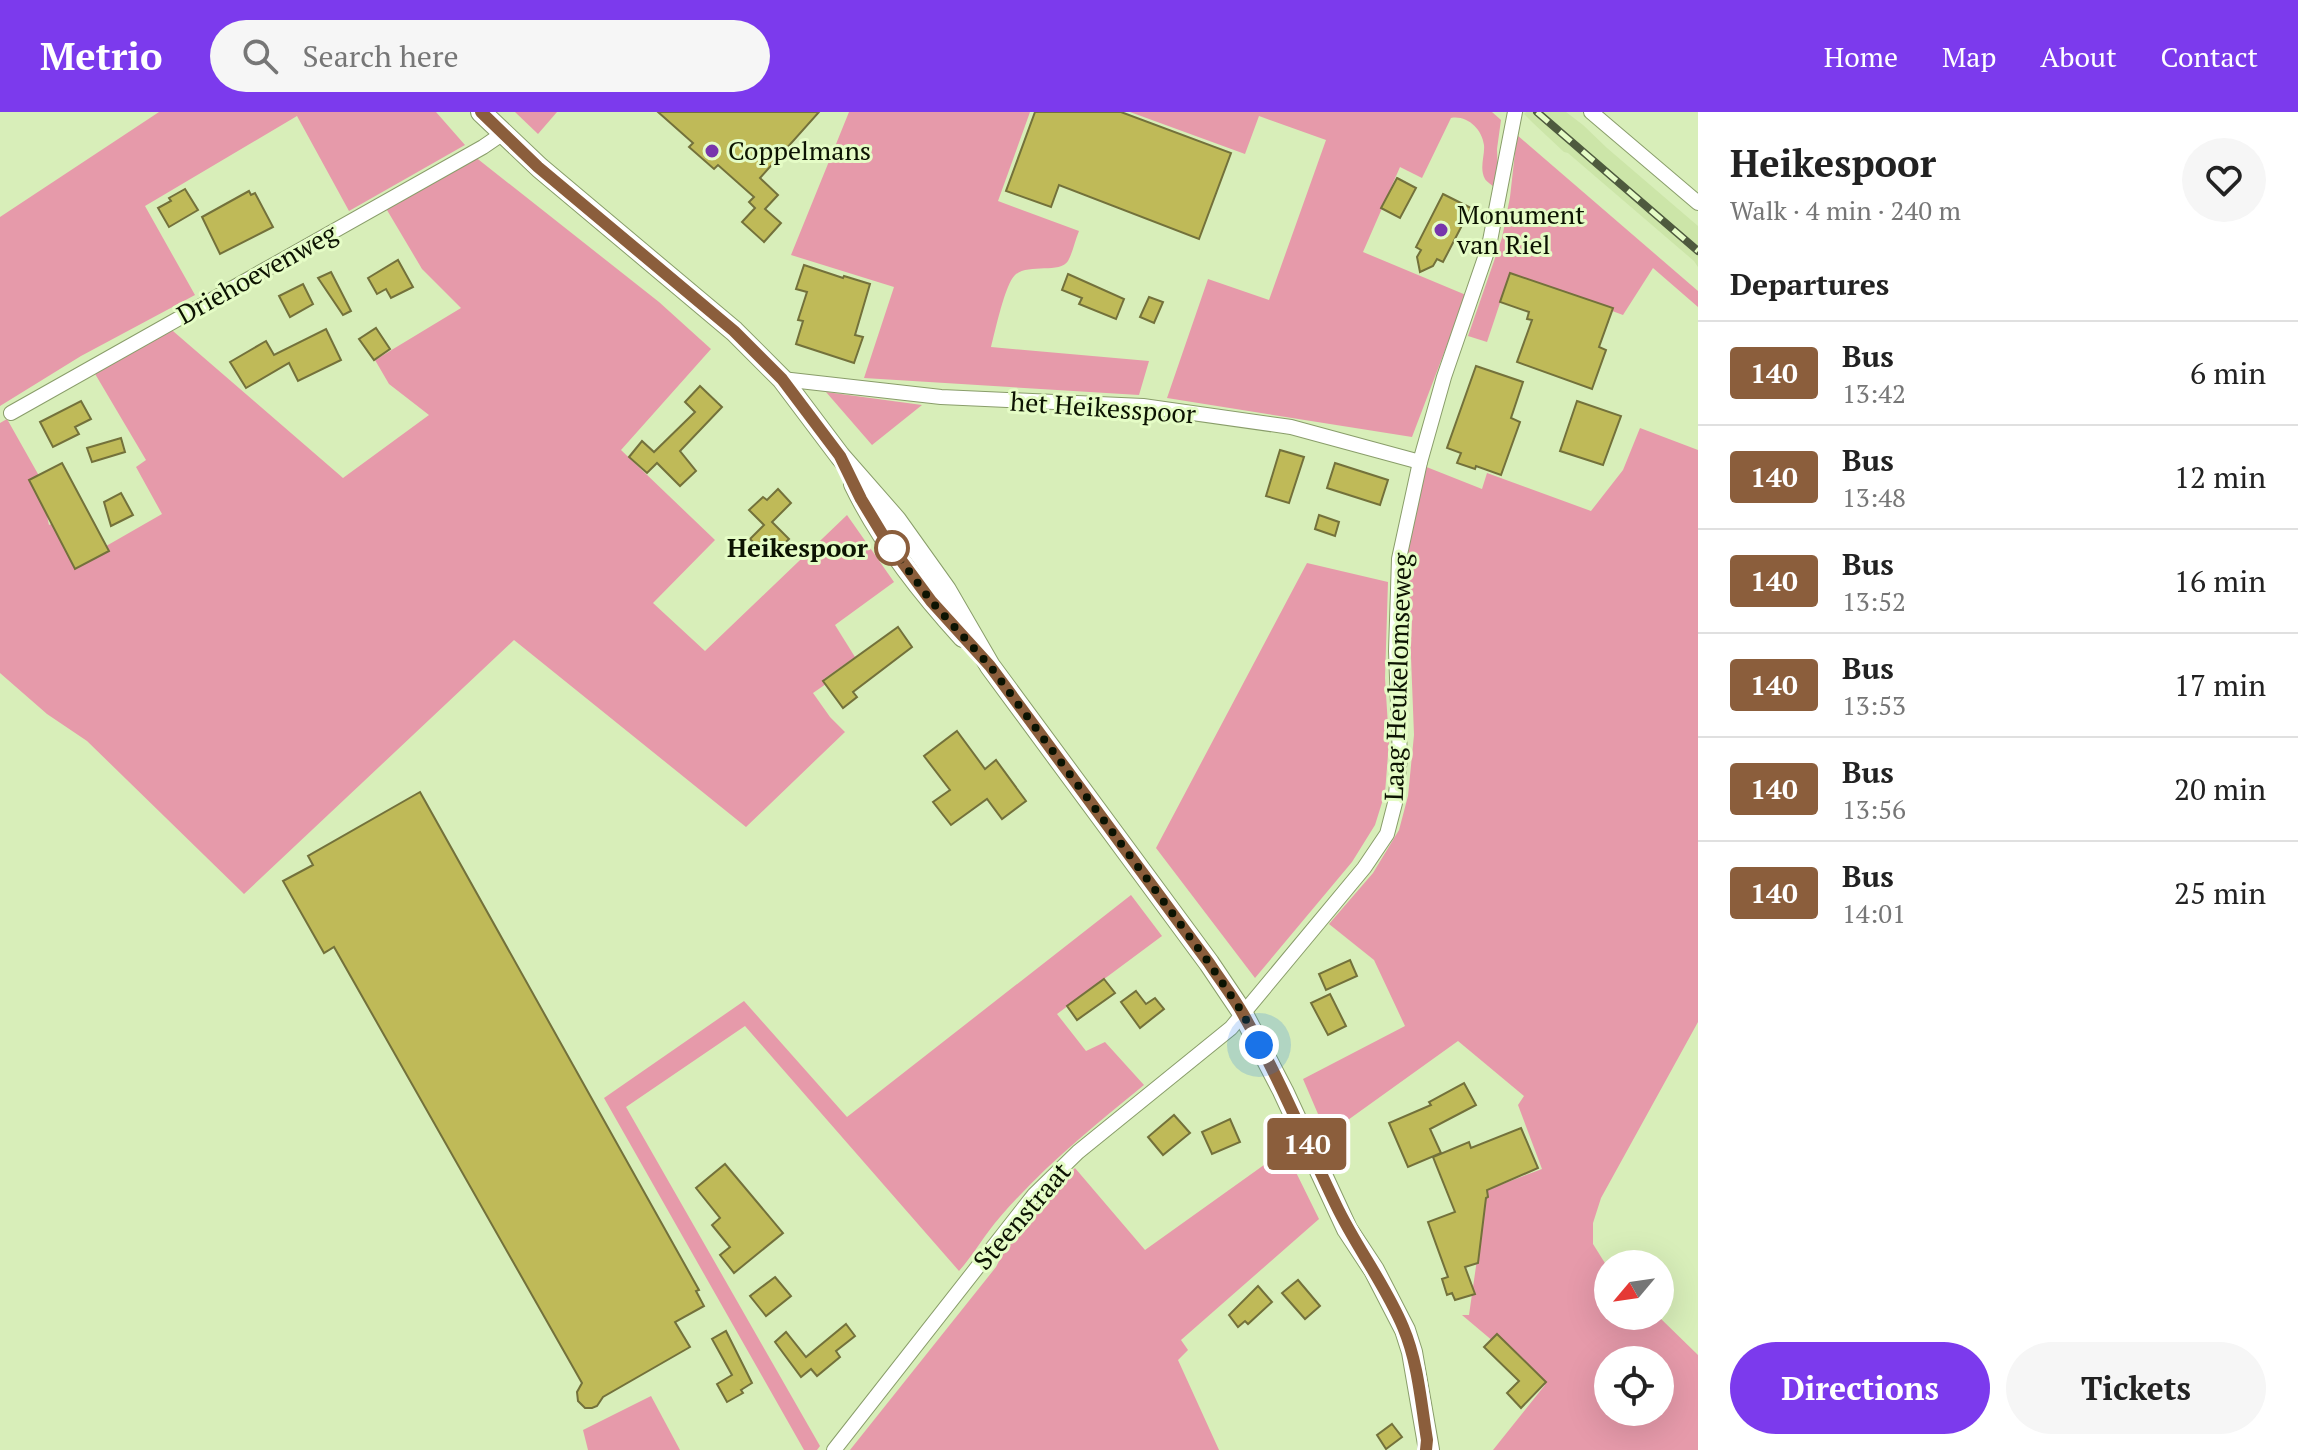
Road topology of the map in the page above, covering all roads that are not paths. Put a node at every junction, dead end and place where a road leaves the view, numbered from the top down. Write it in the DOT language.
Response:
graph roads {
  1 [pos="481,112"];
  2 [pos="1515,112"];
  3 [pos="1591,112"];
  4 [pos="502,134"];
  5 [pos="1698,203"];
  6 [pos="782,379"];
  7 [pos="11,413"];
  8 [pos="1420,462"];
  9 [pos="1242,1012"];
  10 [pos="1427,1447"];
  11 [pos="834,1450"];
  1 -- 4 [label="street"];
  2 -- 8 [label="street, Laag Heukelomseweg"];
  3 -- 5 [label="street"];
  4 -- 6 [label="street"];
  4 -- 7 [label="street, Driehoevenweg"];
  6 -- 8 [label="street, het Heikesspoor"];
  6 -- 9 [label="street"];
  8 -- 9 [label="street, Laag Heukelomseweg"];
  9 -- 10 [label="street"];
  9 -- 11 [label="street, Steenstraat"];
}
